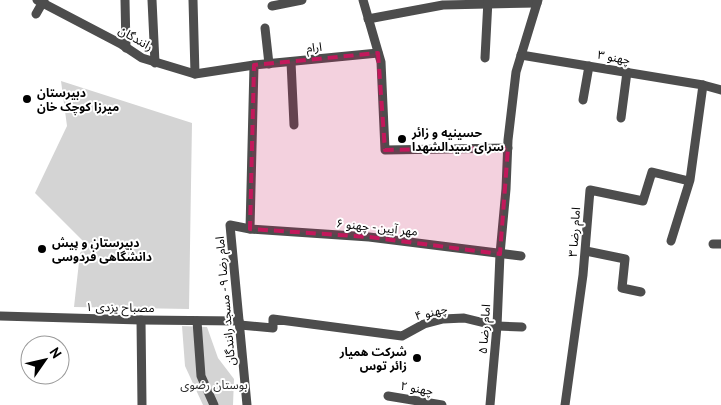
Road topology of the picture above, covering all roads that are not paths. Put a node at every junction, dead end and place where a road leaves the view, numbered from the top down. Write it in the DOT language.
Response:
graph roads {
  1 [pos="125,0"];
  2 [pos="152,0"];
  3 [pos="193,0"];
  4 [pos="302,0"];
  5 [pos="363,0"];
  6 [pos="41,1"];
  7 [pos="487,2"];
  8 [pos="537,2"];
  9 [pos="272,6"];
  10 [pos="36,14"];
  11 [pos="368,19"];
  12 [pos="265,28"];
  13 [pos="126,48"];
  14 [pos="378,53"];
  15 [pos="521,55"];
  16 [pos="484,58"];
  17 [pos="291,62"];
  18 [pos="156,63"];
  19 [pos="269,64"];
  20 [pos="254,65"];
  21 [pos="589,66"];
  22 [pos="627,72"];
  23 [pos="195,74"];
  24 [pos="703,85"];
  25 [pos="721,90"];
  26 [pos="583,100"];
  27 [pos="621,118"];
  28 [pos="294,125"];
  29 [pos="508,148"];
  30 [pos="689,181"];
  31 [pos="230,225"];
  32 [pos="250,229"];
  33 [pos="672,241"];
  34 [pos="586,251"];
  35 [pos="500,254"];
  36 [pos="521,256"];
  37 [pos="641,292"];
  38 [pos="0,316"];
  39 [pos="141,320"];
  40 [pos="197,320"];
  41 [pos="240,323"];
  42 [pos="497,326"];
  43 [pos="522,327"];
  44 [pos="402,336"];
  45 [pos="388,396"];
  46 [pos="414,403"];
  47 [pos="142,405"];
  48 [pos="214,405"];
  49 [pos="247,405"];
  50 [pos="442,405"];
  51 [pos="490,405"];
  52 [pos="565,405"];
  1 -- 13 [label="street"];
  2 -- 18 [label="street"];
  3 -- 23 [label="street"];
  4 -- 9 [label="street"];
  5 -- 11 [label="street"];
  6 -- 10 [label="street"];
  6 -- 13 [label="street, رانندگان"];
  7 -- 8 [label="street"];
  7 -- 11 [label="street"];
  7 -- 16 [label="street"];
  8 -- 15 [label="street, امام رضا ۵"];
  11 -- 14 [label="street"];
  12 -- 19 [label="street"];
  13 -- 18 [label="street, رانندگان"];
  14 -- 17 [label="street, ارام"];
  14 -- 29 [label="street"];
  15 -- 21 [label="street, چهنو ۳"];
  15 -- 29 [label="street, امام رضا ۵"];
  17 -- 19 [label="street, ارام"];
  17 -- 28 [label="street"];
  18 -- 23 [label="street, رانندگان"];
  19 -- 20 [label="street, ارام"];
  20 -- 23 [label="street, رانندگان"];
  20 -- 32 [label="street"];
  21 -- 22 [label="street, چهنو ۳"];
  21 -- 26 [label="street"];
  22 -- 24 [label="street, چهنو ۳"];
  22 -- 27 [label="street"];
  24 -- 25 [label="street, چهنو ۳"];
  24 -- 30 [label="street"];
  29 -- 35 [label="street, امام رضا ۵"];
  30 -- 33 [label="street"];
  30 -- 34 [label="street, امام رضا ۳"];
  31 -- 32 [label="street, مهر آیین - چهنو ۶"];
  31 -- 41 [label="street, امام رضا ۹ - مسجد رانندگان"];
  32 -- 35 [label="street, مهر آیین - چهنو ۶"];
  34 -- 37 [label="street"];
  34 -- 52 [label="street, امام رضا ۳"];
  35 -- 36 [label="street, مهر آیین - چهنو ۶"];
  35 -- 42 [label="street, امام رضا ۵"];
  38 -- 39 [label="street, مصباح یزدی ۱"];
  39 -- 40 [label="street, مصباح یزدی ۱"];
  39 -- 47 [label="street"];
  40 -- 41 [label="street, مصباح یزدی ۱"];
  40 -- 48 [label="street"];
  41 -- 44 [label="street, مصباح یزدی ۱"];
  41 -- 49 [label="street, امام رضا ۹ - مسجد رانندگان"];
  42 -- 43 [label="street, چهنو ۴"];
  42 -- 44 [label="street, چهنو ۴"];
  42 -- 51 [label="street, امام رضا ۵"];
  45 -- 46 [label="street, چهنو ۲"];
  46 -- 50 [label="street, چهنو ۲"];
}
